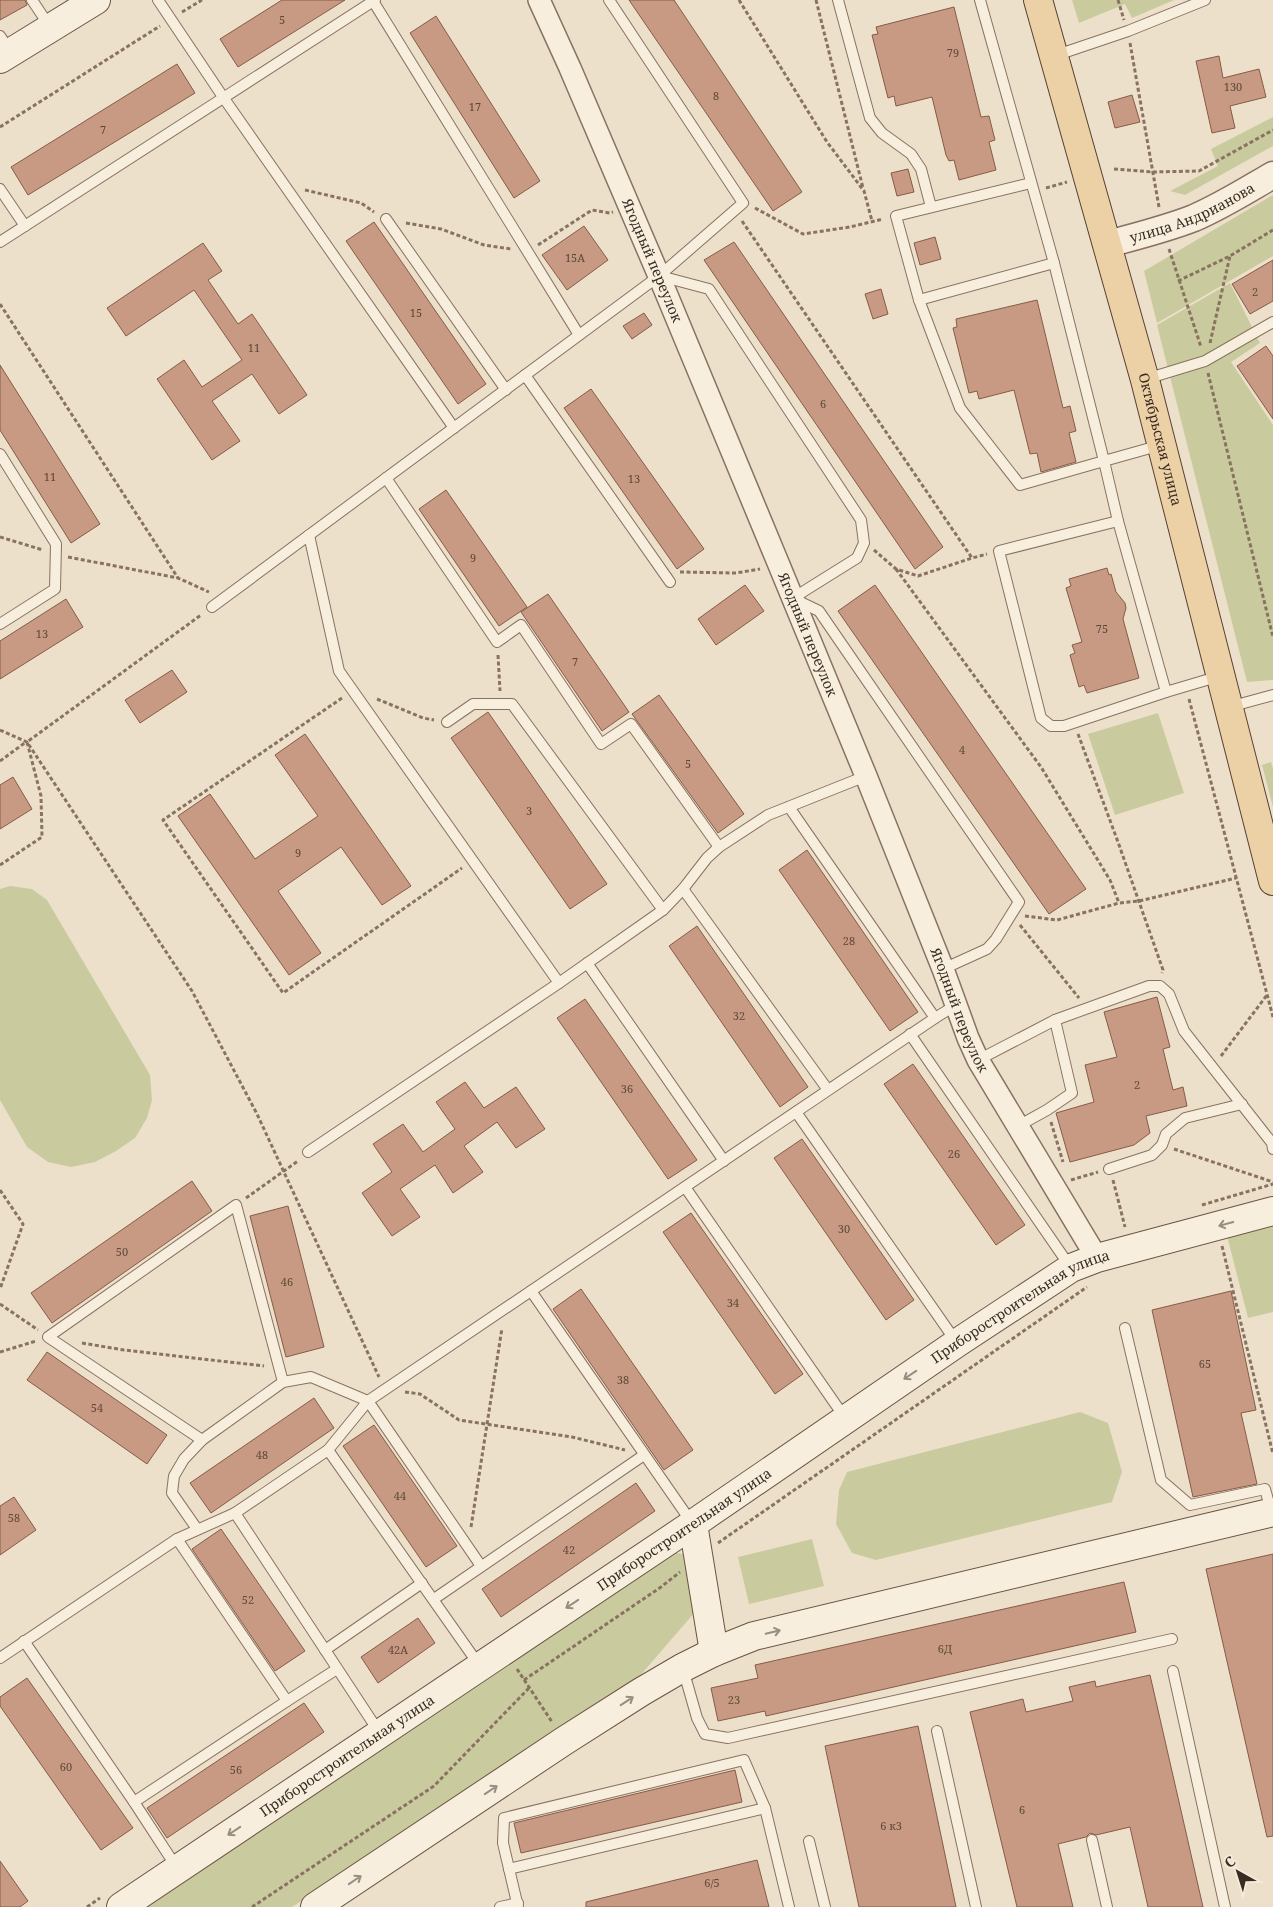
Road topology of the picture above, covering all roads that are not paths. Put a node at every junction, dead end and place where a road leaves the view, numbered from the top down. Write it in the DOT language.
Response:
graph roads {
  1 [pos="32,0"];
  2 [pos="96,0"];
  3 [pos="158,0"];
  4 [pos="539,0"];
  5 [pos="609,0"];
  6 [pos="838,0"];
  7 [pos="980,0"];
  8 [pos="1038,0"];
  9 [pos="1205,0"];
  10 [pos="374,1"];
  11 [pos="50,28"];
  12 [pos="4,49"];
  13 [pos="1054,56"];
  14 [pos="223,97"];
  15 [pos="1273,175"];
  16 [pos="1032,188"];
  17 [pos="0,189"];
  18 [pos="931,207"];
  19 [pos="386,219"];
  20 [pos="25,226"];
  21 [pos="0,242"];
  22 [pos="1108,244"];
  23 [pos="1054,263"];
  24 [pos="659,276"];
  25 [pos="919,300"];
  26 [pos="1273,322"];
  27 [pos="579,335"];
  28 [pos="525,375"];
  29 [pos="1145,380"];
  30 [pos="506,390"];
  31 [pos="454,428"];
  32 [pos="1162,445"];
  33 [pos="0,454"];
  34 [pos="1104,461"];
  35 [pos="386,478"];
  36 [pos="1118,521"];
  37 [pos="310,535"];
  38 [pos="670,582"];
  39 [pos="793,598"];
  40 [pos="212,607"];
  41 [pos="0,624"];
  42 [pos="1221,676"];
  43 [pos="1166,692"];
  44 [pos="1273,695"];
  45 [pos="1228,707"];
  46 [pos="447,722"];
  47 [pos="866,776"];
  48 [pos="789,807"];
  49 [pos="720,847"];
  50 [pos="1273,881"];
  51 [pos="683,889"];
  52 [pos="663,910"];
  53 [pos="587,963"];
  54 [pos="943,969"];
  55 [pos="559,983"];
  56 [pos="956,1005"];
  57 [pos="934,1018"];
  58 [pos="1055,1020"];
  59 [pos="910,1034"];
  60 [pos="978,1060"];
  61 [pos="828,1090"];
  62 [pos="1242,1104"];
  63 [pos="796,1112"];
  64 [pos="1018,1126"];
  65 [pos="1273,1149"];
  66 [pos="308,1152"];
  67 [pos="724,1160"];
  68 [pos="1109,1169"];
  69 [pos="685,1187"];
  70 [pos="1273,1211"];
  71 [pos="1098,1258"];
  72 [pos="1080,1277"];
  73 [pos="531,1291"];
  74 [pos="1126,1328"];
  75 [pos="957,1343"];
  76 [pos="283,1382"];
  77 [pos="368,1402"];
  78 [pos="845,1419"];
  79 [pos="202,1440"];
  80 [pos="328,1450"];
  81 [pos="644,1455"];
  82 [pos="1272,1512"];
  83 [pos="234,1513"];
  84 [pos="692,1524"];
  85 [pos="197,1529"];
  86 [pos="177,1539"];
  87 [pos="481,1566"];
  88 [pos="422,1583"];
  89 [pos="434,1599"];
  90 [pos="1172,1638"];
  91 [pos="24,1641"];
  92 [pos="325,1650"];
  93 [pos="714,1652"];
  94 [pos="0,1658"];
  95 [pos="480,1665"];
  96 [pos="682,1668"];
  97 [pos="337,1669"];
  98 [pos="1173,1671"];
  99 [pos="287,1701"];
  100 [pos="938,1731"];
  101 [pos="379,1733"];
  102 [pos="134,1802"];
  103 [pos="765,1808"];
  104 [pos="1092,1840"];
  105 [pos="809,1841"];
  106 [pos="178,1869"];
  107 [pos="509,1870"];
  108 [pos="518,1905"];
  109 [pos="122,1907"];
  110 [pos="315,1907"];
  111 [pos="500,1907"];
  112 [pos="789,1907"];
  113 [pos="825,1907"];
  114 [pos="976,1907"];
  115 [pos="1107,1907"];
  116 [pos="1225,1907"];
  1 -- 11 [label="lane"];
  2 -- 11 [label="main road"];
  3 -- 14 [label="lane"];
  4 -- 24 [label="street, Ягодный переулок"];
  5 -- 24 [label="lane"];
  6 -- 18 [label="lane"];
  7 -- 16 [label="lane"];
  8 -- 13 [label="main road, Октябрьская улица"];
  9 -- 13 [label="lane"];
  10 -- 14 [label="lane"];
  10 -- 27 [label="lane"];
  11 -- 12 [label="main road"];
  13 -- 22 [label="main road, Октябрьская улица"];
  14 -- 20 [label="lane"];
  14 -- 31 [label="lane"];
  15 -- 22 [label="street, улица Андрианова"];
  16 -- 18 [label="lane"];
  16 -- 23 [label="lane"];
  17 -- 20 [label="lane"];
  18 -- 25 [label="lane"];
  19 -- 30 [label="lane"];
  20 -- 21 [label="lane"];
  22 -- 29 [label="main road, Октябрьская улица"];
  23 -- 25 [label="lane"];
  23 -- 34 [label="lane"];
  24 -- 27 [label="lane"];
  24 -- 39 [label="street, Ягодный переулок"];
  24 -- 39 [label="lane"];
  25 -- 34 [label="lane"];
  26 -- 29 [label="lane"];
  27 -- 28 [label="lane"];
  28 -- 30 [label="lane"];
  28 -- 38 [label="lane"];
  29 -- 32 [label="main road, Октябрьская улица"];
  30 -- 31 [label="lane"];
  31 -- 35 [label="lane"];
  32 -- 34 [label="lane"];
  32 -- 42 [label="main road, Октябрьская улица"];
  33 -- 41 [label="lane"];
  34 -- 36 [label="lane"];
  35 -- 37 [label="lane"];
  35 -- 49 [label="lane"];
  36 -- 43 [label="lane"];
  36 -- 43 [label="lane"];
  37 -- 40 [label="lane"];
  37 -- 55 [label="lane"];
  39 -- 47 [label="street, Ягодный переулок"];
  39 -- 54 [label="lane"];
  42 -- 43 [label="lane"];
  42 -- 45 [label="main road, Октябрьская улица"];
  44 -- 45 [label="lane"];
  45 -- 50 [label="main road, Октябрьская улица"];
  46 -- 52 [label="lane"];
  47 -- 48 [label="lane"];
  47 -- 54 [label="street, Ягодный переулок"];
  48 -- 49 [label="lane"];
  48 -- 57 [label="lane"];
  49 -- 51 [label="lane"];
  51 -- 52 [label="lane"];
  51 -- 61 [label="lane"];
  52 -- 53 [label="lane"];
  53 -- 55 [label="lane"];
  53 -- 67 [label="lane"];
  54 -- 56 [label="street, Ягодный переулок"];
  55 -- 66 [label="lane"];
  56 -- 57 [label="lane"];
  56 -- 60 [label="street, Ягодный переулок"];
  57 -- 59 [label="lane"];
  58 -- 60 [label="lane"];
  58 -- 62 [label="lane"];
  58 -- 64 [label="lane"];
  59 -- 61 [label="lane"];
  59 -- 72 [label="lane"];
  60 -- 64 [label="street, Ягодный переулок"];
  61 -- 63 [label="lane"];
  62 -- 65 [label="lane"];
  62 -- 68 [label="lane"];
  63 -- 67 [label="lane"];
  63 -- 75 [label="lane"];
  64 -- 71 [label="street, Ягодный переулок"];
  67 -- 69 [label="lane"];
  69 -- 73 [label="lane"];
  69 -- 78 [label="lane"];
  70 -- 71 [label="main road, Приборостроительная улица, one-way"];
  71 -- 72 [label="main road, Приборостроительная улица"];
  72 -- 75 [label="main road, Приборостроительная улица"];
  73 -- 77 [label="lane"];
  73 -- 81 [label="lane"];
  74 -- 82 [label="lane"];
  75 -- 78 [label="main road, Приборостроительная улица, one-way"];
  76 -- 77 [label="lane"];
  76 -- 79 [label="lane"];
  76 -- 79 [label="lane"];
  77 -- 80 [label="lane"];
  77 -- 87 [label="lane"];
  78 -- 84 [label="main road, Приборостроительная улица"];
  79 -- 85 [label="lane"];
  80 -- 83 [label="lane"];
  80 -- 88 [label="lane"];
  81 -- 84 [label="lane"];
  81 -- 87 [label="lane"];
  93 -- 82 [label="main road, one-way"];
  83 -- 85 [label="lane"];
  83 -- 92 [label="lane"];
  84 -- 93 [label="main road"];
  84 -- 95 [label="main road, Приборостроительная улица, one-way"];
  85 -- 86 [label="lane"];
  86 -- 91 [label="lane"];
  86 -- 99 [label="lane"];
  87 -- 89 [label="lane"];
  88 -- 89 [label="lane"];
  88 -- 92 [label="lane"];
  89 -- 95 [label="lane"];
  90 -- 96 [label="lane"];
  91 -- 94 [label="lane"];
  91 -- 102 [label="lane"];
  92 -- 97 [label="lane"];
  93 -- 96 [label="main road"];
  95 -- 101 [label="main road, Приборостроительная улица"];
  110 -- 96 [label="main road, one-way"];
  97 -- 99 [label="lane"];
  97 -- 101 [label="lane"];
  98 -- 116 [label="lane"];
  99 -- 102 [label="lane"];
  100 -- 114 [label="lane"];
  101 -- 106 [label="main road, Приборостроительная улица, one-way"];
  102 -- 106 [label="lane"];
  103 -- 107 [label="lane"];
  103 -- 107 [label="lane"];
  103 -- 112 [label="lane"];
  104 -- 115 [label="lane"];
  105 -- 113 [label="lane"];
  106 -- 109 [label="main road, Приборостроительная улица"];
  107 -- 108 [label="lane"];
  108 -- 111 [label="lane"];
}
